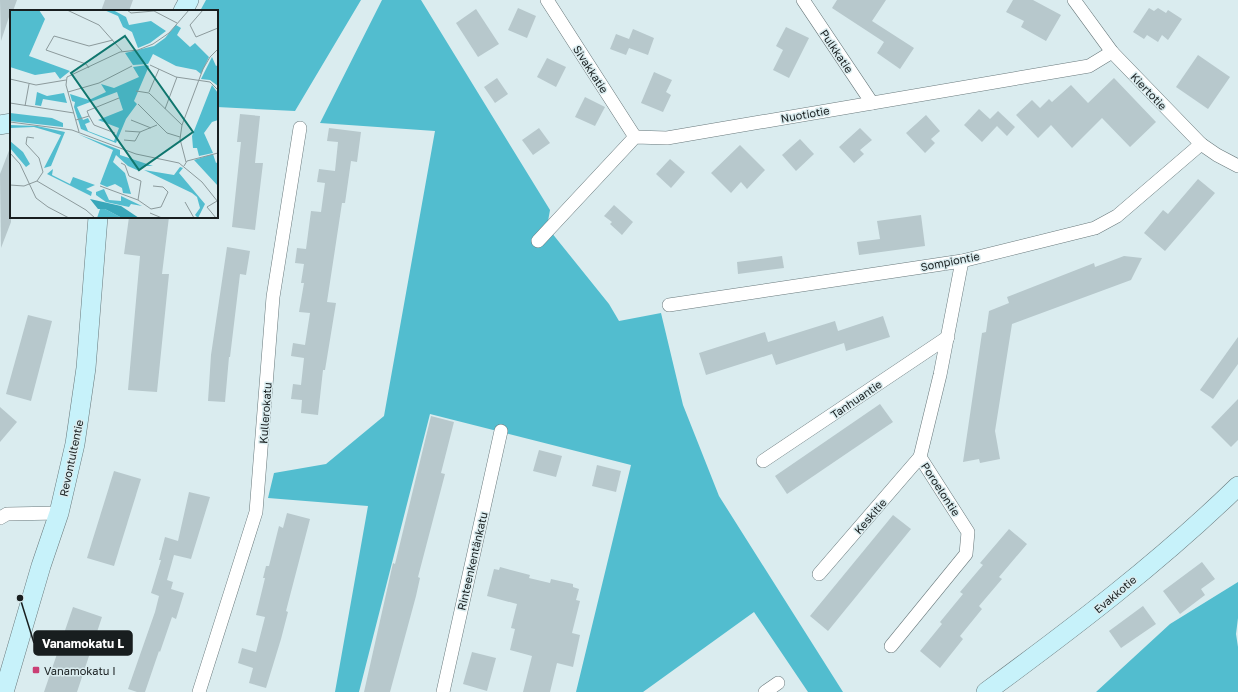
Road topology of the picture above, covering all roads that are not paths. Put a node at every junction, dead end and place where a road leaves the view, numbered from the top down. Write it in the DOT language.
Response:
graph roads {
  1 [pos="190,0"];
  2 [pos="547,0"];
  3 [pos="803,0"];
  4 [pos="1074,0"];
  5 [pos="184,10"];
  6 [pos="1112,52"];
  7 [pos="872,102"];
  8 [pos="10,123"];
  9 [pos="0,125"];
  10 [pos="300,128"];
  11 [pos="635,137"];
  12 [pos="1201,144"];
  13 [pos="1238,166"];
  14 [pos="98,218"];
  15 [pos="538,241"];
  16 [pos="962,261"];
  17 [pos="669,305"];
  18 [pos="948,336"];
  19 [pos="501,431"];
  20 [pos="920,457"];
  21 [pos="763,461"];
  22 [pos="1238,486"];
  23 [pos="59,513"];
  24 [pos="0,518"];
  25 [pos="819,574"];
  26 [pos="891,646"];
  27 [pos="778,683"];
  28 [pos="4,692"];
  29 [pos="199,692"];
  30 [pos="443,692"];
  31 [pos="765,692"];
  32 [pos="986,692"];
  1 -- 5 [label="street"];
  2 -- 11 [label="street, Sivakkatie"];
  3 -- 7 [label="street, Pulkkatie"];
  4 -- 6 [label="street, Kiertotie"];
  6 -- 7 [label="street, Nuotiotie"];
  6 -- 12 [label="street, Kiertotie"];
  7 -- 11 [label="street, Nuotiotie"];
  8 -- 9 [label="street"];
  10 -- 29 [label="street, Kullerokatu"];
  11 -- 15 [label="street"];
  12 -- 13 [label="street, Kiertotie"];
  12 -- 16 [label="street, Sompiontie"];
  14 -- 23 [label="street, Revontultentie"];
  16 -- 17 [label="street, Sompiontie"];
  16 -- 18 [label="street, Poroelontie"];
  18 -- 20 [label="street, Poroelontie"];
  18 -- 21 [label="street, Tanhuantie"];
  19 -- 30 [label="street, Rinteenkentänkatu"];
  20 -- 25 [label="street, Keskitie"];
  20 -- 26 [label="street, Poroelontie"];
  22 -- 32 [label="street, Evakkotie"];
  23 -- 24 [label="street"];
  23 -- 28 [label="street, Revontultentie"];
  27 -- 31 [label="street"];
}
